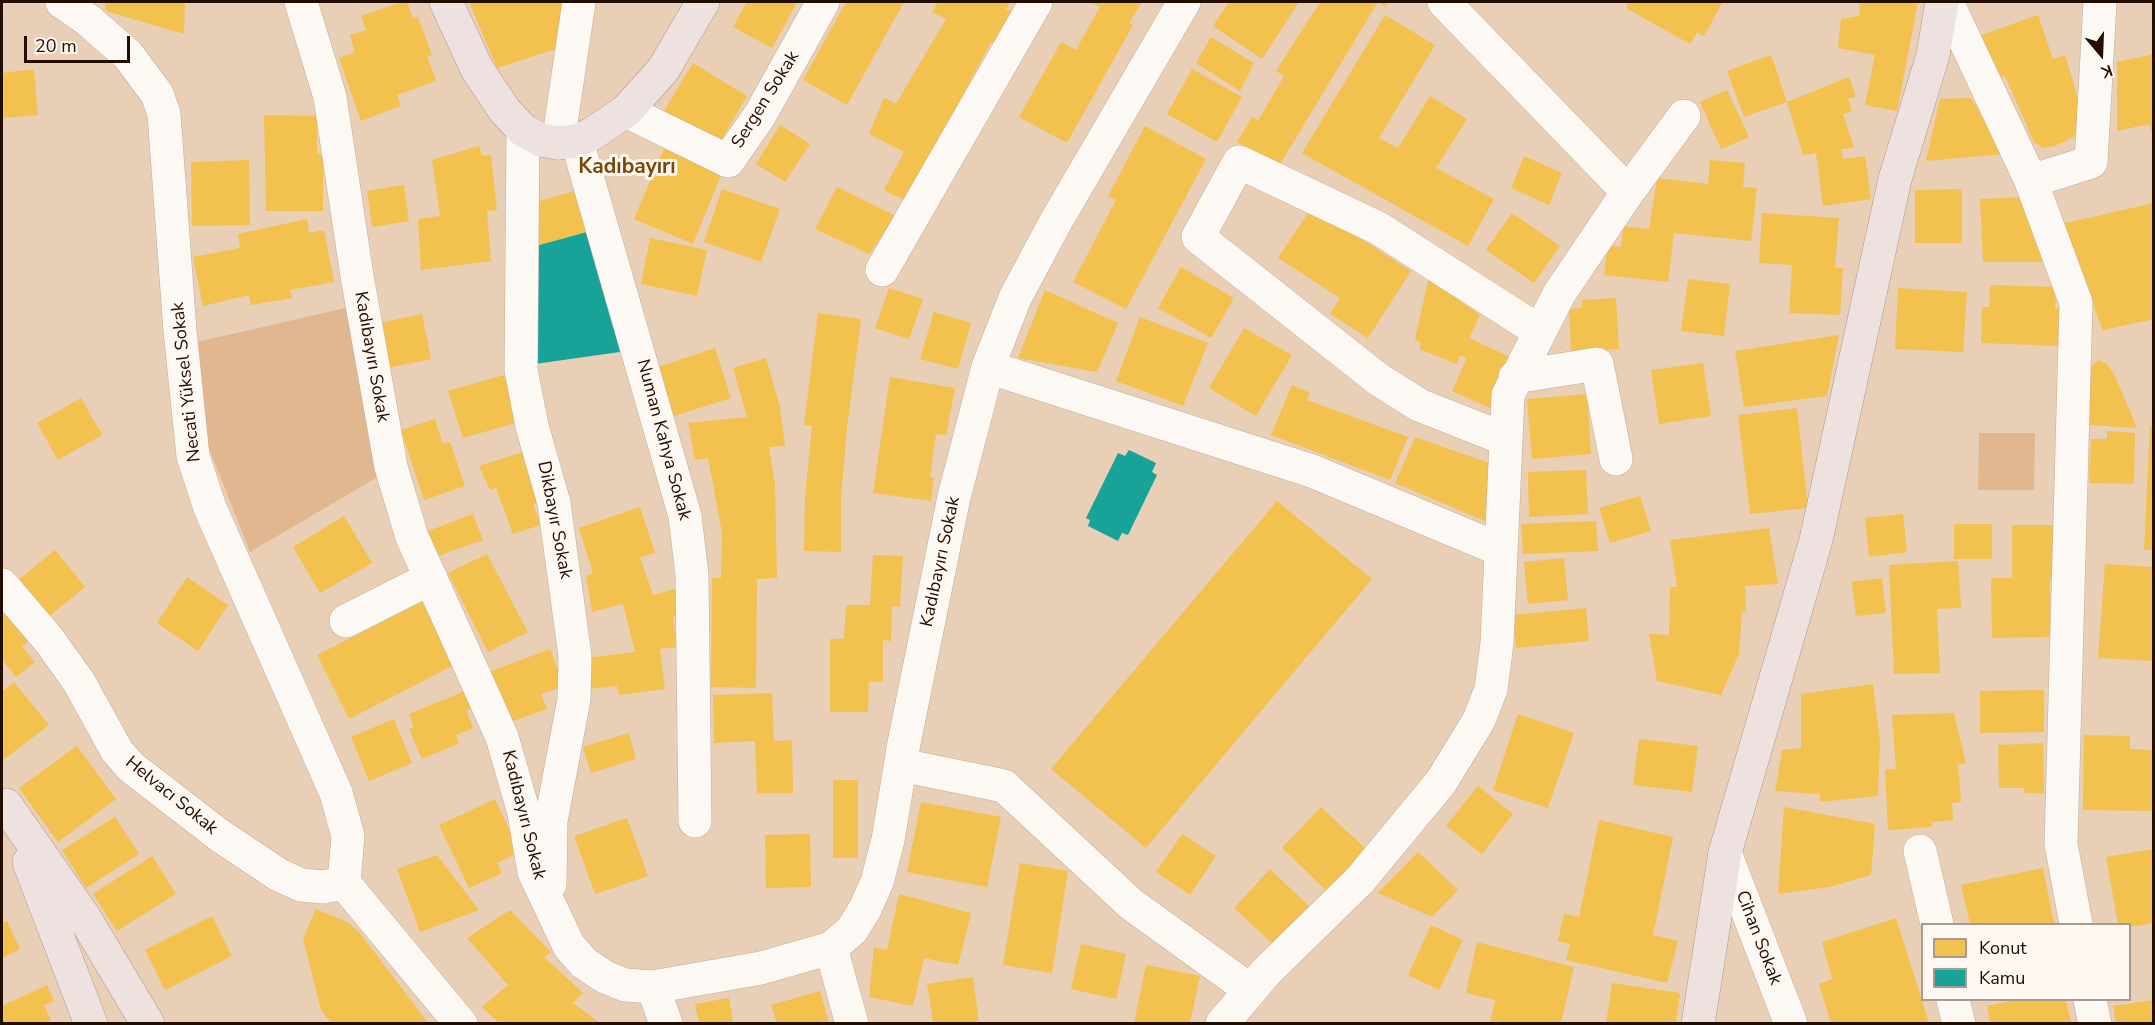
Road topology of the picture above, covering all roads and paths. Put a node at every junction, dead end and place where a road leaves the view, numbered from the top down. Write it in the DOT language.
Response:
graph roads {
  1 [pos="62,2"];
  2 [pos="301,2"];
  3 [pos="446,2"];
  4 [pos="579,2"];
  5 [pos="703,2"];
  6 [pos="823,2"];
  7 [pos="1036,2"];
  8 [pos="1184,2"];
  9 [pos="1444,2"];
  10 [pos="1944,2"];
  11 [pos="2100,2"];
  12 [pos="626,111"];
  13 [pos="1684,116"];
  14 [pos="523,130"];
  15 [pos="568,142"];
  16 [pos="2031,181"];
  17 [pos="1628,192"];
  18 [pos="882,270"];
  19 [pos="1539,331"];
  20 [pos="988,367"];
  21 [pos="1515,377"];
  22 [pos="1505,439"];
  23 [pos="1616,459"];
  24 [pos="1501,550"];
  25 [pos="431,578"];
  26 [pos="2,585"];
  27 [pos="346,621"];
  28 [pos="901,765"];
  29 [pos="4,802"];
  30 [pos="695,821"];
  31 [pos="1920,852"];
  32 [pos="1725,853"];
  33 [pos="344,883"];
  34 [pos="554,910"];
  35 [pos="1937,923"];
  36 [pos="2076,923"];
  37 [pos="410,935"];
  38 [pos="831,948"];
  39 [pos="653,987"];
  40 [pos="1250,990"];
  41 [pos="1954,1001"];
  42 [pos="2090,1001"];
  43 [pos="456,1018"];
  44 [pos="91,1023"];
  45 [pos="147,1023"];
  46 [pos="666,1023"];
  47 [pos="852,1023"];
  48 [pos="1222,1023"];
  49 [pos="1698,1023"];
  50 [pos="1791,1023"];
  51 [pos="1959,1023"];
  52 [pos="2095,1023"];
  1 -- 33 [label="street, Necati Yüksel Sokak"];
  2 -- 25 [label="street, Kadıbayırı Sokak"];
  3 -- 14 [label="main road"];
  4 -- 15 [label="street"];
  5 -- 12 [label="main road"];
  6 -- 12 [label="street, Sergen Sokak"];
  7 -- 18 [label="street"];
  8 -- 20 [label="street, Kadıbayırı Sokak"];
  9 -- 17 [label="street"];
  10 -- 16 [label="street"];
  10 -- 32 [label="main road"];
  11 -- 16 [label="street"];
  12 -- 15 [label="main road"];
  13 -- 17 [label="street"];
  14 -- 15 [label="main road"];
  14 -- 34 [label="street, Dikbayır Sokak"];
  15 -- 30 [label="street, Numan Kahya Sokak"];
  16 -- 36 [label="street"];
  17 -- 19 [label="street"];
  19 -- 21 [label="street"];
  19 -- 22 [label="street"];
  20 -- 24 [label="street"];
  20 -- 28 [label="street, Kadıbayırı Sokak"];
  21 -- 22 [label="street"];
  21 -- 23 [label="street"];
  22 -- 24 [label="street"];
  24 -- 40 [label="street"];
  25 -- 27 [label="street"];
  25 -- 34 [label="street, Kadıbayırı Sokak"];
  26 -- 33 [label="street, Helvacı Sokak"];
  28 -- 38 [label="street, Kadıbayırı Sokak"];
  28 -- 40 [label="street"];
  29 -- 44 [label="main road"];
  29 -- 45 [label="main road"];
  31 -- 35 [label="street"];
  32 -- 49 [label="main road"];
  32 -- 50 [label="street, Cihan Sokak"];
  33 -- 43 [label="street"];
  34 -- 39 [label="street, Kadıbayırı Sokak"];
  37 -- 43 [label="street"];
  38 -- 39 [label="street, Kadıbayırı Sokak"];
  38 -- 47 [label="street"];
  39 -- 46 [label="street"];
  40 -- 48 [label="street"];
  41 -- 51 [label="street"];
  42 -- 52 [label="street"];
}
